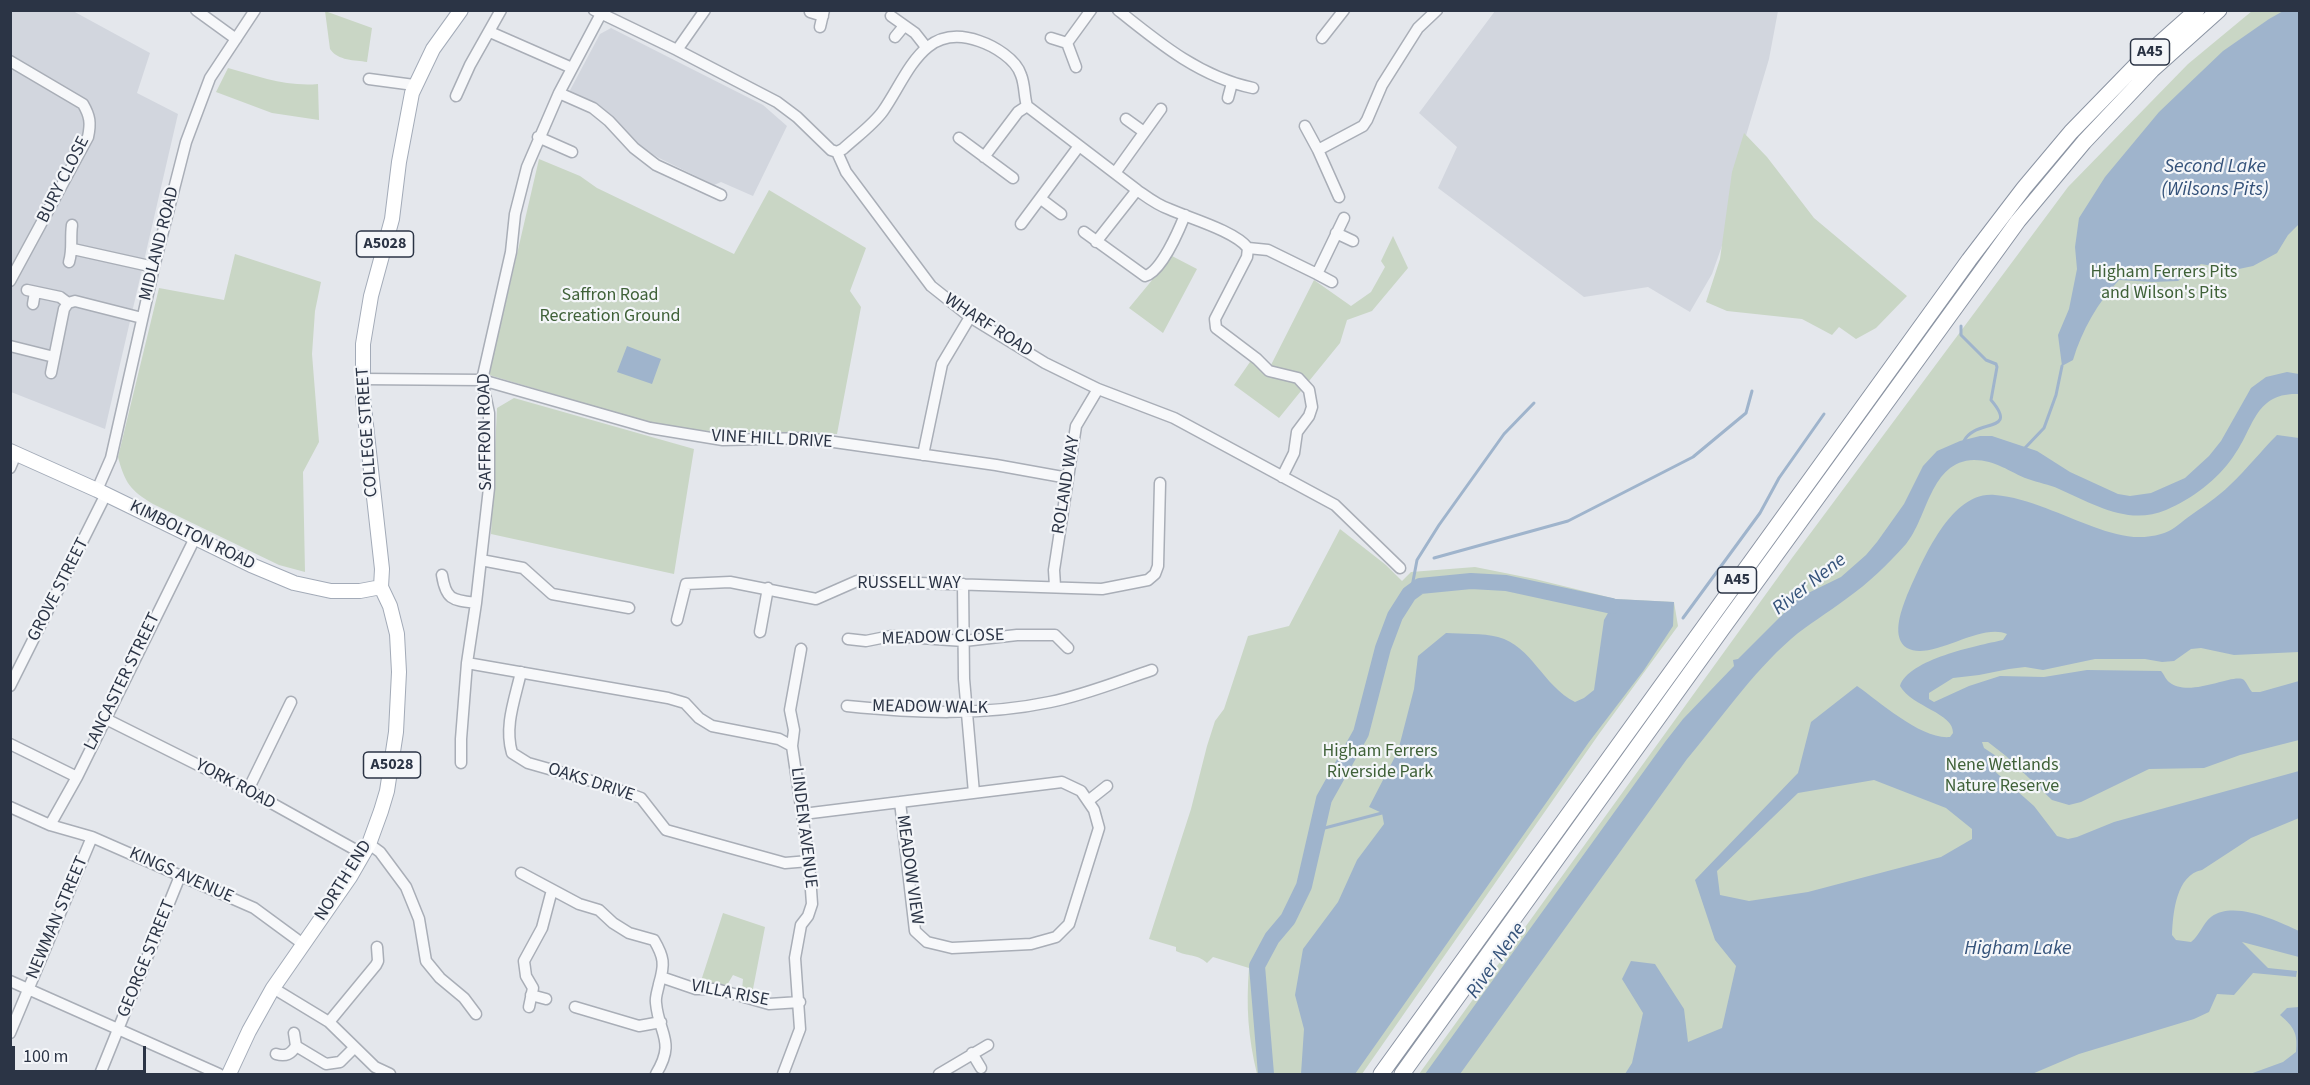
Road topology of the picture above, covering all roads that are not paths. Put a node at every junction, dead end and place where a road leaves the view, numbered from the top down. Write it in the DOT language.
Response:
graph roads {
  1 [pos="196,10"];
  2 [pos="255,10"];
  3 [pos="461,10"];
  4 [pos="501,10"];
  5 [pos="705,10"];
  6 [pos="1091,10"];
  7 [pos="1118,10"];
  8 [pos="1344,10"];
  9 [pos="1437,10"];
  10 [pos="2197,10"];
  11 [pos="2219,10"];
  12 [pos="599,12"];
  13 [pos="810,12"];
  14 [pos="891,16"];
  15 [pos="822,18"];
  16 [pos="904,26"];
  17 [pos="490,32"];
  18 [pos="895,38"];
  19 [pos="1051,38"];
  20 [pos="1322,38"];
  21 [pos="236,39"];
  22 [pos="1067,43"];
  23 [pos="926,47"];
  24 [pos="677,50"];
  25 [pos="10,61"];
  26 [pos="1076,67"];
  27 [pos="572,68"];
  28 [pos="369,80"];
  29 [pos="1232,84"];
  30 [pos="414,85"];
  31 [pos="1253,88"];
  32 [pos="559,93"];
  33 [pos="456,96"];
  34 [pos="1228,98"];
  35 [pos="1027,106"];
  36 [pos="1161,109"];
  37 [pos="1126,119"];
  38 [pos="1305,126"];
  39 [pos="1144,132"];
  40 [pos="538,137"];
  41 [pos="959,138"];
  42 [pos="1079,146"];
  43 [pos="1318,150"];
  44 [pos="572,152"];
  45 [pos="837,152"];
  46 [pos="984,157"];
  47 [pos="1115,173"];
  48 [pos="1013,178"];
  49 [pos="1137,190"];
  50 [pos="720,195"];
  51 [pos="1339,197"];
  52 [pos="1041,199"];
  53 [pos="1061,214"];
  54 [pos="1185,215"];
  55 [pos="1344,218"];
  56 [pos="1022,224"];
  57 [pos="72,225"];
  58 [pos="1084,232"];
  59 [pos="1336,233"];
  60 [pos="1353,241"];
  61 [pos="1096,242"];
  62 [pos="1248,248"];
  63 [pos="73,249"];
  64 [pos="69,262"];
  65 [pos="15,263"];
  66 [pos="154,267"];
  67 [pos="1317,274"];
  68 [pos="10,281"];
  69 [pos="1332,282"];
  70 [pos="68,303"];
  71 [pos="33,304"];
  72 [pos="970,317"];
  73 [pos="142,318"];
  74 [pos="10,346"];
  75 [pos="54,357"];
  76 [pos="51,373"];
  77 [pos="362,379"];
  78 [pos="482,380"];
  79 [pos="1098,389"];
  80 [pos="13,452"];
  81 [pos="923,455"];
  82 [pos="10,468"];
  83 [pos="1282,477"];
  84 [pos="1068,478"];
  85 [pos="1160,483"];
  86 [pos="102,492"];
  87 [pos="195,538"];
  88 [pos="481,560"];
  89 [pos="1400,568"];
  90 [pos="442,575"];
  91 [pos="963,584"];
  92 [pos="1055,586"];
  93 [pos="381,587"];
  94 [pos="768,588"];
  95 [pos="476,603"];
  96 [pos="629,608"];
  97 [pos="677,620"];
  98 [pos="760,632"];
  99 [pos="848,639"];
  100 [pos="964,640"];
  101 [pos="1068,648"];
  102 [pos="801,649"];
  103 [pos="467,663"];
  104 [pos="1152,670"];
  105 [pos="399,672"];
  106 [pos="521,672"];
  107 [pos="10,686"];
  108 [pos="291,702"];
  109 [pos="848,706"];
  110 [pos="967,712"];
  111 [pos="106,719"];
  112 [pos="10,744"];
  113 [pos="792,746"];
  114 [pos="461,763"];
  115 [pos="76,777"];
  116 [pos="1107,786"];
  117 [pos="248,790"];
  118 [pos="974,793"];
  119 [pos="1088,801"];
  120 [pos="900,802"];
  121 [pos="10,807"];
  122 [pos="803,814"];
  123 [pos="50,825"];
  124 [pos="92,837"];
  125 [pos="366,849"];
  126 [pos="809,861"];
  127 [pos="521,873"];
  128 [pos="180,876"];
  129 [pos="552,890"];
  130 [pos="303,944"];
  131 [pos="377,947"];
  132 [pos="661,977"];
  133 [pos="10,981"];
  134 [pos="273,988"];
  135 [pos="29,989"];
  136 [pos="531,995"];
  137 [pos="546,999"];
  138 [pos="800,1002"];
  139 [pos="529,1007"];
  140 [pos="575,1007"];
  141 [pos="476,1014"];
  142 [pos="329,1022"];
  143 [pos="661,1022"];
  144 [pos="119,1029"];
  145 [pos="10,1033"];
  146 [pos="294,1033"];
  147 [pos="988,1045"];
  148 [pos="296,1046"];
  149 [pos="354,1048"];
  150 [pos="972,1053"];
  151 [pos="276,1054"];
  152 [pos="981,1068"];
  153 [pos="100,1074"];
  154 [pos="219,1074"];
  155 [pos="229,1074"];
  156 [pos="390,1074"];
  157 [pos="656,1074"];
  158 [pos="783,1074"];
  159 [pos="939,1074"];
  160 [pos="1381,1074"];
  161 [pos="1402,1074"];
  1 -- 21 [label="street"];
  2 -- 21 [label="street, MIDLAND ROAD"];
  3 -- 30 [label="main road, A5028"];
  4 -- 17 [label="street"];
  5 -- 24 [label="street"];
  6 -- 22 [label="street"];
  7 -- 29 [label="street"];
  8 -- 20 [label="street"];
  9 -- 43 [label="street"];
  10 -- 160 [label="highway, A45"];
  11 -- 161 [label="highway, A45"];
  12 -- 24 [label="street, WHARF ROAD"];
  12 -- 27 [label="street, SAFFRON ROAD"];
  13 -- 15 [label="street"];
  14 -- 16 [label="street"];
  16 -- 18 [label="street"];
  16 -- 23 [label="street"];
  17 -- 27 [label="street"];
  17 -- 33 [label="street"];
  19 -- 22 [label="street"];
  21 -- 66 [label="street, MIDLAND ROAD"];
  22 -- 26 [label="street"];
  23 -- 35 [label="street"];
  23 -- 45 [label="street"];
  24 -- 45 [label="street, WHARF ROAD"];
  25 -- 65 [label="street, BURY CLOSE"];
  27 -- 32 [label="street, SAFFRON ROAD"];
  28 -- 30 [label="street"];
  29 -- 31 [label="street"];
  29 -- 34 [label="street"];
  30 -- 77 [label="main road, COLLEGE STREET / A5028"];
  32 -- 40 [label="street, SAFFRON ROAD"];
  32 -- 50 [label="street"];
  35 -- 42 [label="street"];
  35 -- 46 [label="street"];
  36 -- 39 [label="street"];
  37 -- 39 [label="street"];
  38 -- 43 [label="street"];
  39 -- 47 [label="street"];
  40 -- 44 [label="street"];
  40 -- 78 [label="street, SAFFRON ROAD"];
  41 -- 46 [label="street"];
  42 -- 47 [label="street"];
  42 -- 52 [label="street"];
  43 -- 51 [label="street"];
  45 -- 72 [label="street, WHARF ROAD"];
  46 -- 48 [label="street"];
  47 -- 49 [label="street"];
  49 -- 54 [label="street"];
  49 -- 61 [label="street"];
  52 -- 53 [label="street"];
  52 -- 56 [label="street"];
  54 -- 61 [label="street"];
  54 -- 62 [label="street"];
  55 -- 59 [label="street"];
  57 -- 63 [label="street"];
  58 -- 61 [label="street"];
  59 -- 60 [label="street"];
  59 -- 67 [label="street"];
  62 -- 67 [label="street"];
  62 -- 83 [label="street"];
  63 -- 64 [label="street"];
  63 -- 66 [label="street"];
  65 -- 68 [label="street, BURY CLOSE"];
  66 -- 73 [label="street, MIDLAND ROAD"];
  67 -- 69 [label="street"];
  70 -- 71 [label="street"];
  70 -- 73 [label="street"];
  70 -- 75 [label="street"];
  72 -- 79 [label="street, WHARF ROAD"];
  72 -- 81 [label="street"];
  73 -- 86 [label="street, MIDLAND ROAD"];
  74 -- 75 [label="street"];
  75 -- 76 [label="street"];
  77 -- 78 [label="street, VINE HILL DRIVE"];
  77 -- 93 [label="main road, COLLEGE STREET / A5028"];
  78 -- 81 [label="street, VINE HILL DRIVE"];
  78 -- 88 [label="street, SAFFRON ROAD"];
  79 -- 83 [label="street, WHARF ROAD"];
  79 -- 84 [label="street, ROLAND WAY"];
  80 -- 82 [label="street"];
  80 -- 86 [label="main road, KIMBOLTON ROAD"];
  81 -- 84 [label="street, VINE HILL DRIVE"];
  83 -- 89 [label="street, WHARF ROAD"];
  84 -- 92 [label="street, ROLAND WAY"];
  85 -- 92 [label="street, RUSSELL WAY"];
  86 -- 87 [label="main road, KIMBOLTON ROAD"];
  86 -- 107 [label="street, GROVE STREET"];
  87 -- 93 [label="main road, KIMBOLTON ROAD"];
  87 -- 111 [label="street, LANCASTER STREET"];
  88 -- 95 [label="street, SAFFRON ROAD"];
  88 -- 96 [label="street"];
  90 -- 95 [label="street"];
  91 -- 92 [label="street, RUSSELL WAY"];
  91 -- 94 [label="street, RUSSELL WAY"];
  91 -- 100 [label="street"];
  93 -- 105 [label="main road, COLLEGE STREET / A5028"];
  94 -- 97 [label="street, RUSSELL WAY"];
  94 -- 98 [label="street"];
  95 -- 103 [label="street, SAFFRON ROAD"];
  99 -- 100 [label="street, MEADOW CLOSE"];
  100 -- 101 [label="street, MEADOW CLOSE"];
  100 -- 110 [label="street"];
  102 -- 113 [label="street, LINDEN AVENUE"];
  103 -- 106 [label="street"];
  103 -- 114 [label="street, SAFFRON ROAD"];
  104 -- 110 [label="street, MEADOW WALK"];
  105 -- 125 [label="main road, NORTH END / A5028"];
  106 -- 113 [label="street"];
  106 -- 126 [label="street, OAKS DRIVE"];
  108 -- 117 [label="street"];
  109 -- 110 [label="street, MEADOW WALK"];
  110 -- 118 [label="street"];
  111 -- 115 [label="street, LANCASTER STREET"];
  111 -- 117 [label="street, YORK ROAD"];
  112 -- 115 [label="street"];
  113 -- 122 [label="street, LINDEN AVENUE"];
  115 -- 123 [label="street, LANCASTER STREET"];
  116 -- 119 [label="street"];
  117 -- 125 [label="street, YORK ROAD"];
  118 -- 119 [label="street, MEADOW VIEW"];
  118 -- 120 [label="street, MEADOW VIEW"];
  119 -- 120 [label="street, MEADOW VIEW"];
  120 -- 122 [label="street, MEADOW VIEW"];
  121 -- 123 [label="street, KINGS AVENUE"];
  122 -- 126 [label="street, LINDEN AVENUE"];
  123 -- 124 [label="street, KINGS AVENUE"];
  124 -- 128 [label="street, KINGS AVENUE"];
  124 -- 135 [label="street, NEWMAN STREET"];
  125 -- 130 [label="main road, NORTH END / A5028"];
  125 -- 141 [label="street, YORK ROAD"];
  126 -- 138 [label="street, LINDEN AVENUE"];
  127 -- 129 [label="street"];
  128 -- 130 [label="street, KINGS AVENUE"];
  128 -- 144 [label="street, GEORGE STREET"];
  129 -- 132 [label="street"];
  129 -- 136 [label="street"];
  130 -- 134 [label="main road, A5028"];
  131 -- 142 [label="street"];
  132 -- 138 [label="street, VILLA RISE"];
  132 -- 143 [label="street"];
  133 -- 135 [label="street"];
  134 -- 142 [label="street"];
  134 -- 155 [label="main road, A5028"];
  135 -- 144 [label="street"];
  135 -- 145 [label="street, NEWMAN STREET"];
  136 -- 137 [label="street"];
  136 -- 139 [label="street"];
  138 -- 158 [label="street, LINDEN AVENUE"];
  140 -- 143 [label="street"];
  142 -- 149 [label="street"];
  143 -- 157 [label="street"];
  144 -- 153 [label="street, GEORGE STREET"];
  144 -- 154 [label="street"];
  146 -- 148 [label="street"];
  147 -- 150 [label="street"];
  148 -- 149 [label="street"];
  148 -- 151 [label="street"];
  149 -- 156 [label="street"];
  150 -- 152 [label="street"];
  150 -- 159 [label="street"];
}
